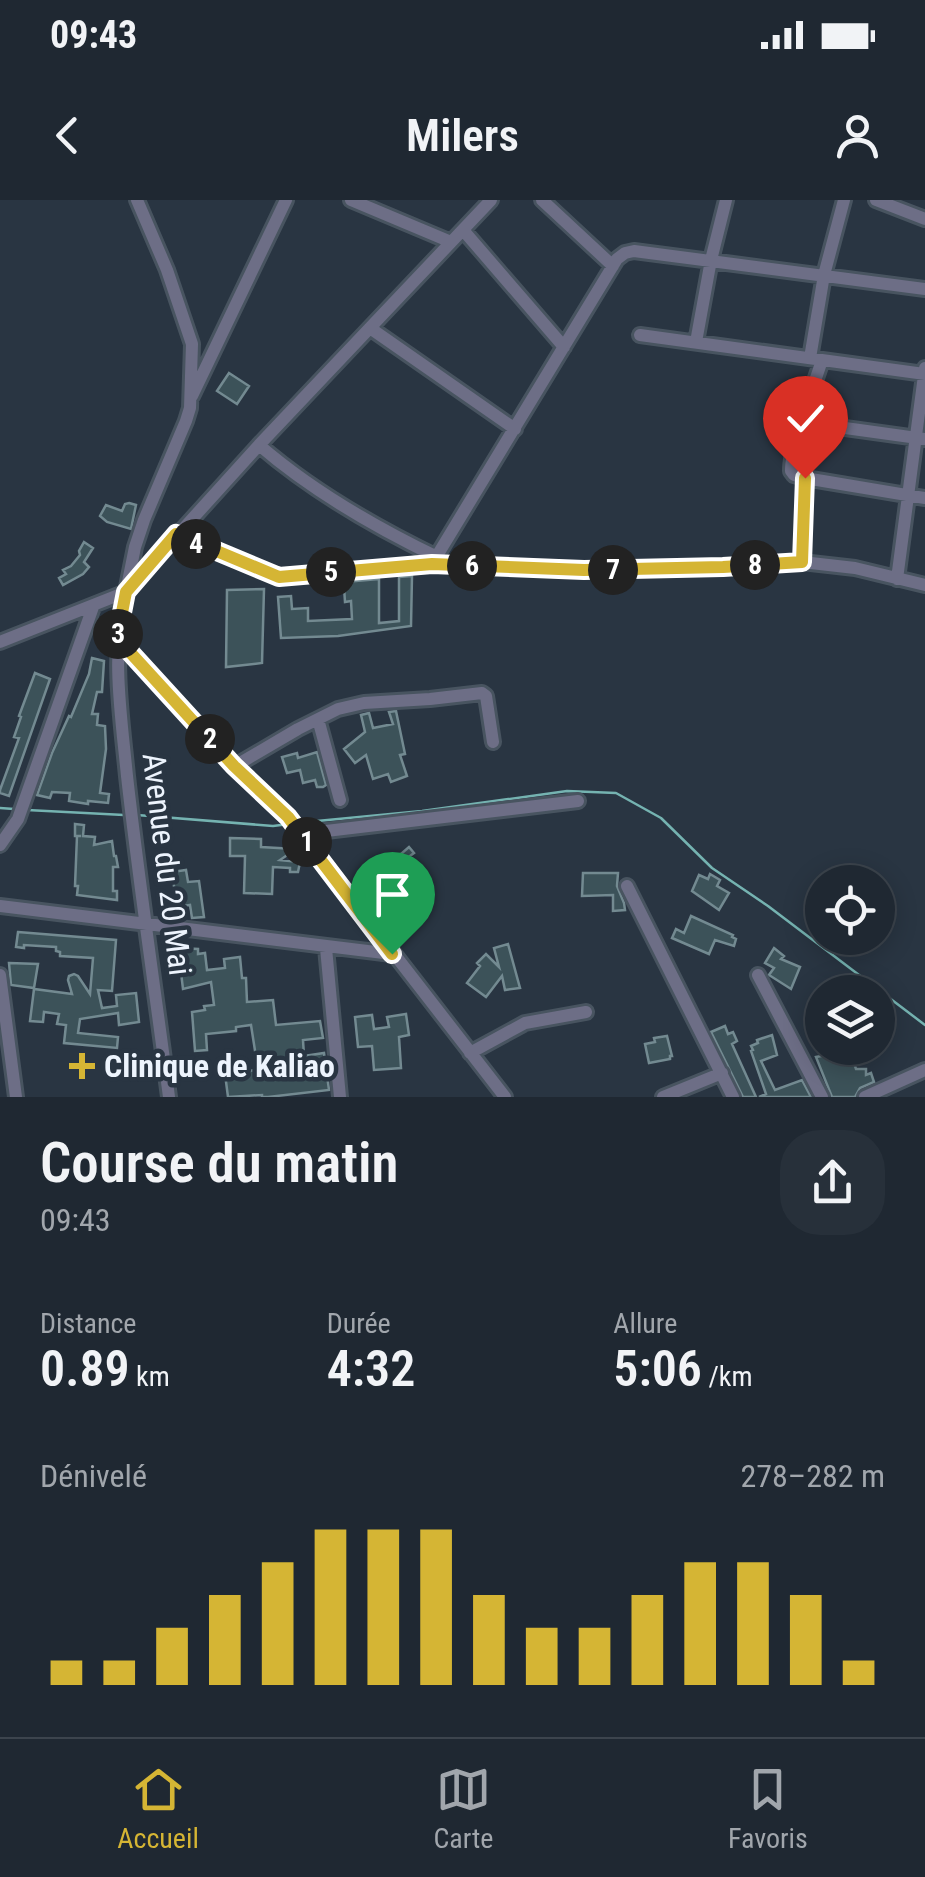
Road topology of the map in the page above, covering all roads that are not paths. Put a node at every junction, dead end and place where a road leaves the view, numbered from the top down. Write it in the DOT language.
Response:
graph roads {
  1 [pos="137,200"];
  2 [pos="286,200"];
  3 [pos="352,200"];
  4 [pos="491,200"];
  5 [pos="542,200"];
  6 [pos="726,200"];
  7 [pos="844,200"];
  8 [pos="876,200"];
  9 [pos="925,219"];
  10 [pos="463,230"];
  11 [pos="451,242"];
  12 [pos="710,260"];
  13 [pos="613,266"];
  14 [pos="824,275"];
  15 [pos="925,288"];
  16 [pos="370,328"];
  17 [pos="640,335"];
  18 [pos="696,342"];
  19 [pos="564,348"];
  20 [pos="816,359"];
  21 [pos="925,372"];
  22 [pos="190,402"];
  23 [pos="802,422"];
  24 [pos="514,428"];
  25 [pos="920,439"];
  26 [pos="259,444"];
  27 [pos="805,478"];
  28 [pos="908,497"];
  29 [pos="925,498"];
  30 [pos="176,534"];
  31 [pos="435,561"];
  32 [pos="802,562"];
  33 [pos="897,579"];
  34 [pos="925,585"];
  35 [pos="126,592"];
  36 [pos="93,607"];
  37 [pos="117,638"];
  38 [pos="0,642"];
  39 [pos="318,718"];
  40 [pos="493,742"];
  41 [pos="234,766"];
  42 [pos="340,800"];
  43 [pos="578,800"];
  44 [pos="10,824"];
  45 [pos="299,832"];
  46 [pos="0,845"];
  47 [pos="627,886"];
  48 [pos="0,906"];
  49 [pos="147,925"];
  50 [pos="326,948"];
  51 [pos="392,954"];
  52 [pos="0,975"];
  53 [pos="758,975"];
  54 [pos="586,1012"];
  55 [pos="3,1020"];
  56 [pos="470,1053"];
  57 [pos="925,1070"];
  58 [pos="722,1074"];
  59 [pos="16,1097"];
  60 [pos="168,1097"];
  61 [pos="340,1097"];
  62 [pos="505,1097"];
  63 [pos="663,1097"];
  64 [pos="732,1097"];
  65 [pos="822,1097"];
  66 [pos="865,1097"];
  1 -- 22 [label="street"];
  2 -- 22 [label="street"];
  3 -- 11 [label="street"];
  4 -- 10 [label="street"];
  5 -- 13 [label="street"];
  6 -- 12 [label="street"];
  7 -- 14 [label="street"];
  8 -- 9 [label="street"];
  10 -- 11 [label="street"];
  10 -- 19 [label="street"];
  11 -- 16 [label="street"];
  12 -- 13 [label="street"];
  12 -- 14 [label="street"];
  12 -- 18 [label="street"];
  13 -- 19 [label="street"];
  14 -- 15 [label="street"];
  14 -- 20 [label="street"];
  16 -- 24 [label="street"];
  16 -- 26 [label="street"];
  17 -- 18 [label="street"];
  18 -- 20 [label="street"];
  19 -- 24 [label="street"];
  20 -- 21 [label="street"];
  20 -- 23 [label="street"];
  21 -- 25 [label="street"];
  22 -- 35 [label="street, Avenue du 20 Mai"];
  23 -- 25 [label="street"];
  23 -- 27 [label="street"];
  24 -- 31 [label="street"];
  25 -- 28 [label="street"];
  26 -- 30 [label="street"];
  26 -- 31 [label="street"];
  27 -- 28 [label="street"];
  27 -- 32 [label="street"];
  28 -- 29 [label="street"];
  28 -- 33 [label="street"];
  30 -- 31 [label="street"];
  30 -- 35 [label="street"];
  31 -- 32 [label="street"];
  32 -- 33 [label="street"];
  33 -- 34 [label="street"];
  35 -- 36 [label="street"];
  35 -- 37 [label="street, Avenue du 20 Mai"];
  36 -- 38 [label="street"];
  36 -- 44 [label="street"];
  37 -- 41 [label="street"];
  37 -- 49 [label="street, Avenue du 20 Mai"];
  39 -- 40 [label="street"];
  39 -- 41 [label="street"];
  39 -- 42 [label="street"];
  41 -- 45 [label="street"];
  43 -- 45 [label="street"];
  44 -- 46 [label="street"];
  45 -- 51 [label="street"];
  47 -- 58 [label="street"];
  48 -- 49 [label="street"];
  49 -- 50 [label="street"];
  49 -- 60 [label="street, Avenue du 20 Mai"];
  50 -- 51 [label="street"];
  50 -- 61 [label="street"];
  51 -- 56 [label="street"];
  52 -- 55 [label="street"];
  53 -- 65 [label="street"];
  54 -- 56 [label="street"];
  55 -- 59 [label="street"];
  56 -- 62 [label="street"];
  57 -- 66 [label="street"];
  58 -- 63 [label="street"];
  58 -- 64 [label="street"];
}
